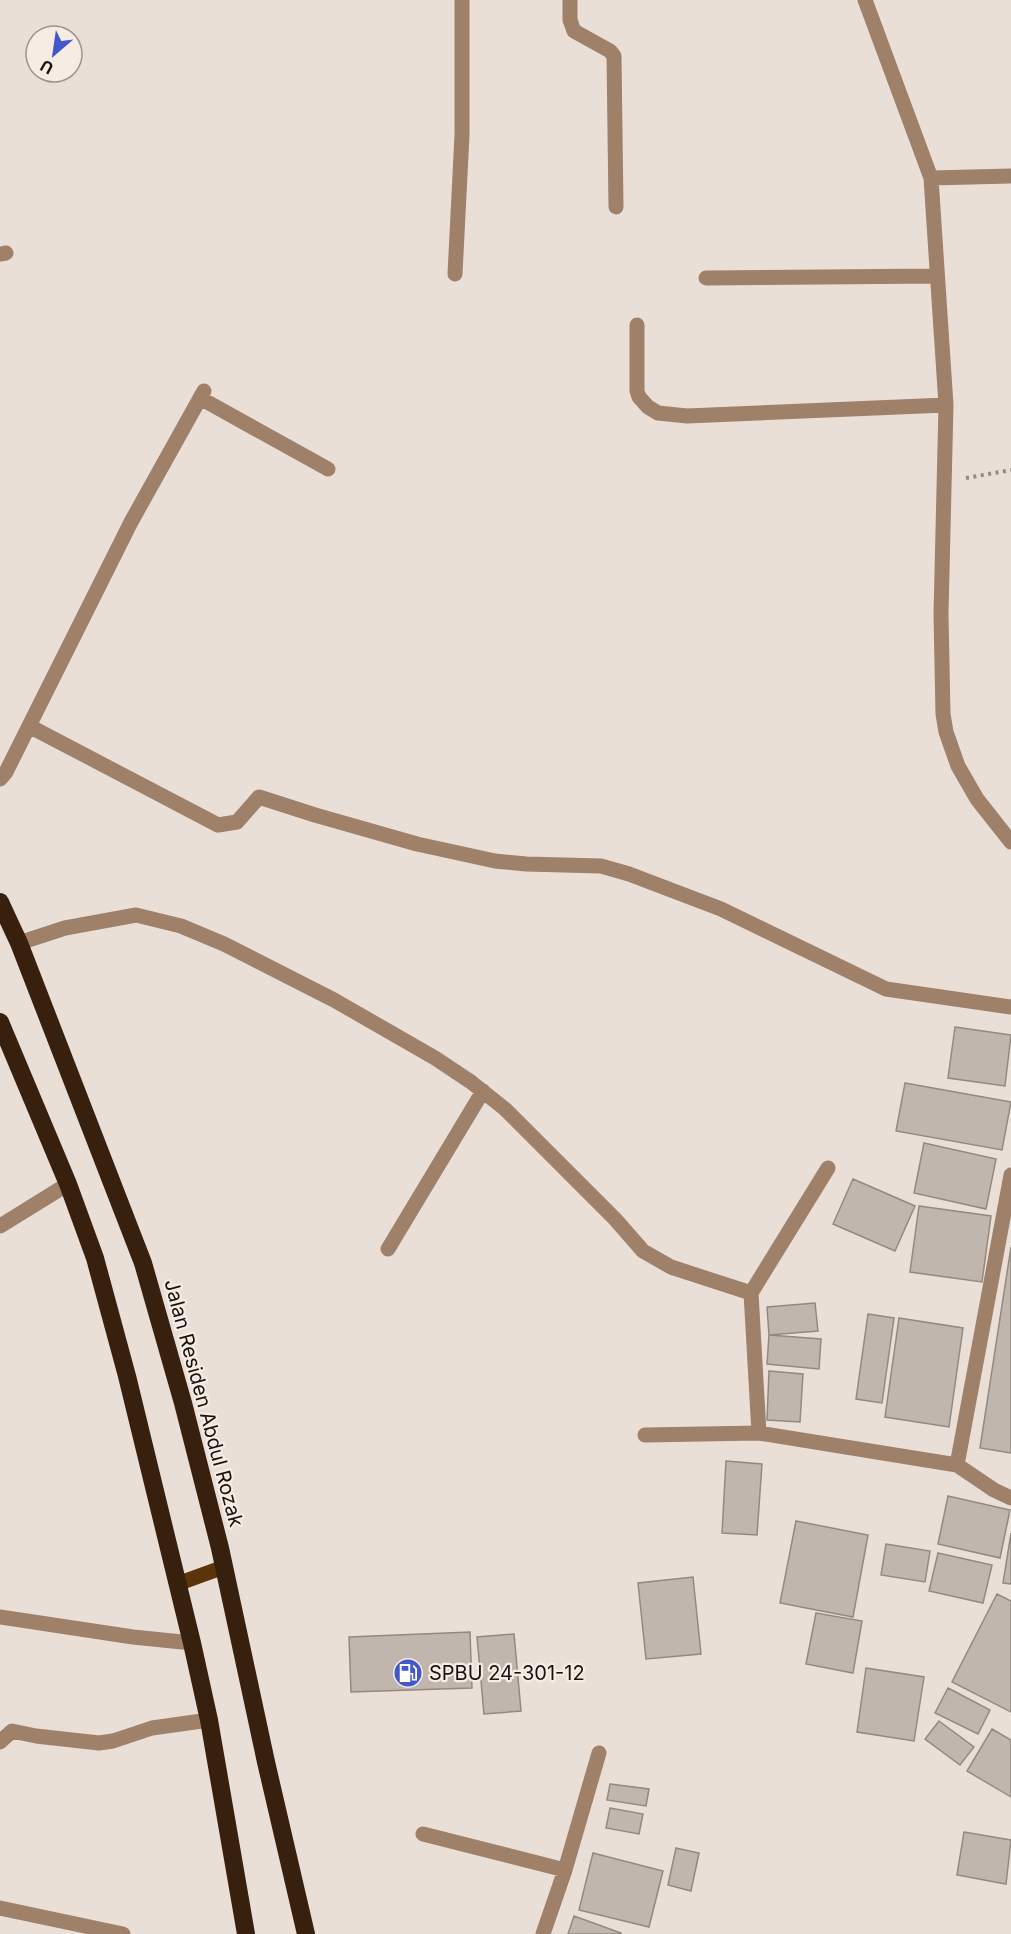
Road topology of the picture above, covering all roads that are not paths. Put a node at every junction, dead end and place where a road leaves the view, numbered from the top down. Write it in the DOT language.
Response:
graph roads {
  1 [pos="462,0"];
  2 [pos="570,0"];
  3 [pos="865,0"];
  4 [pos="1011,176"];
  5 [pos="931,178"];
  6 [pos="616,207"];
  7 [pos="455,274"];
  8 [pos="938,276"];
  9 [pos="706,278"];
  10 [pos="638,325"];
  11 [pos="946,405"];
  12 [pos="328,469"];
  13 [pos="29,726"];
  14 [pos="0,779"];
  15 [pos="1011,842"];
  16 [pos="0,902"];
  17 [pos="19,943"];
  18 [pos="1011,1007"];
  19 [pos="0,1022"];
  20 [pos="483,1091"];
  21 [pos="828,1168"];
  22 [pos="1011,1175"];
  23 [pos="68,1184"];
  24 [pos="0,1226"];
  25 [pos="388,1249"];
  26 [pos="752,1293"];
  27 [pos="759,1433"];
  28 [pos="645,1435"];
  29 [pos="957,1465"];
  30 [pos="1011,1498"];
  31 [pos="224,1567"];
  32 [pos="177,1584"];
  33 [pos="0,1617"];
  34 [pos="192,1643"];
  35 [pos="208,1720"];
  36 [pos="0,1742"];
  37 [pos="599,1753"];
  38 [pos="423,1834"];
  39 [pos="565,1870"];
  40 [pos="0,1908"];
  41 [pos="123,1934"];
  42 [pos="246,1934"];
  43 [pos="306,1934"];
  44 [pos="543,1934"];
  1 -- 7 [label="street"];
  2 -- 6 [label="street"];
  3 -- 5 [label="street"];
  4 -- 5 [label="street"];
  5 -- 8 [label="street"];
  8 -- 9 [label="street"];
  8 -- 11 [label="street"];
  10 -- 11 [label="street"];
  11 -- 15 [label="street"];
  12 -- 13 [label="street"];
  13 -- 14 [label="street"];
  13 -- 18 [label="street"];
  16 -- 17 [label="highway, Jalan Residen Abdul Rozak"];
  17 -- 20 [label="street"];
  17 -- 31 [label="highway, Jalan Residen Abdul Rozak"];
  19 -- 23 [label="highway"];
  20 -- 25 [label="street"];
  20 -- 26 [label="street"];
  21 -- 26 [label="street"];
  22 -- 29 [label="street"];
  23 -- 24 [label="street"];
  23 -- 32 [label="highway"];
  26 -- 27 [label="street"];
  27 -- 28 [label="street"];
  27 -- 29 [label="street"];
  29 -- 30 [label="street"];
  31 -- 32 [label="main road"];
  31 -- 43 [label="highway, Jalan Residen Abdul Rozak"];
  32 -- 34 [label="highway"];
  33 -- 34 [label="street"];
  34 -- 35 [label="highway"];
  35 -- 36 [label="street"];
  35 -- 42 [label="highway"];
  37 -- 39 [label="street"];
  38 -- 39 [label="street"];
  39 -- 44 [label="street"];
  40 -- 41 [label="street"];
}
